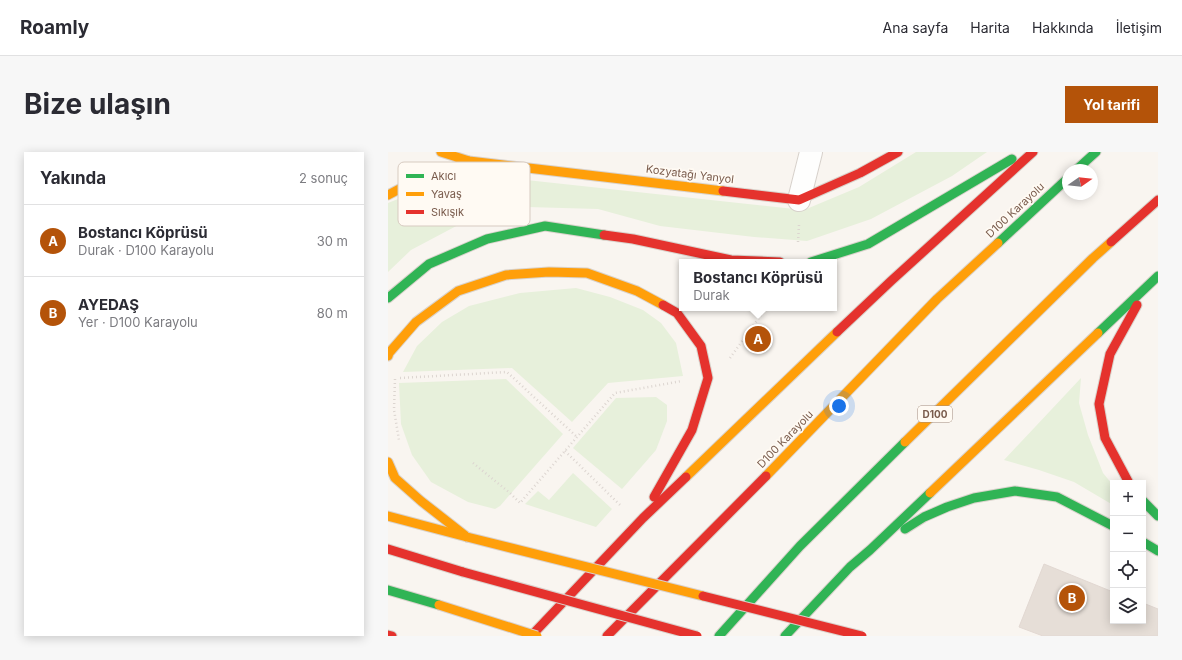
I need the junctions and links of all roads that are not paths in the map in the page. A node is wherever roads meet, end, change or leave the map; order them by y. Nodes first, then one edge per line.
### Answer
1 (441, 152) edge
2 (811, 152) edge
3 (898, 152) edge
4 (1023, 152) edge
5 (1033, 152) edge
6 (1096, 152) edge
7 (469, 161) joint
8 (477, 162) edge
9 (1083, 164) edge
10 (530, 168) edge
11 (1062, 184) edge
12 (398, 190) edge
13 (388, 195) edge
14 (799, 200) junction
15 (1158, 200) edge
16 (726, 259) edge
17 (820, 259) edge
18 (1158, 276) edge
19 (1148, 285) junction
20 (388, 298) edge
21 (388, 356) edge
22 (388, 462) edge
23 (1127, 480) edge
24 (1146, 504) edge
25 (388, 516) edge
26 (1158, 516) edge
27 (643, 518) junction
28 (1110, 524) edge
29 (467, 537) junction
30 (1146, 544) edge
31 (388, 549) edge
32 (870, 550) junction
33 (1158, 551) edge
34 (388, 590) edge
35 (388, 635) edge
36 (392, 636) edge
37 (531, 636) edge
38 (537, 636) edge
39 (608, 636) edge
40 (697, 636) edge
41 (719, 636) edge
42 (785, 636) edge
43 (862, 636) edge

1 - 7 main road, Kozyatağı Yanyol
2 - 14 street
3 - 14 main road
4 - 17 main road
5 - 27 main road
6 - 9 main road
7 - 8 main road, Kozyatağı Yanyol
10 - 14 main road, Kozyatağı Yanyol
11 - 39 main road, D100 Karayolu
12 - 13 main road
15 - 41 main road, D100
16 - 20 main road
18 - 19 main road
19 - 23 main road
19 - 32 main road
21 - 27 main road
22 - 29 main road
24 - 26 main road
25 - 29 main road
27 - 37 main road
28 - 32 main road
29 - 43 main road, bridge
30 - 33 main road
31 - 40 main road, bridge
32 - 42 main road
34 - 38 main road, bridge
35 - 36 main road

